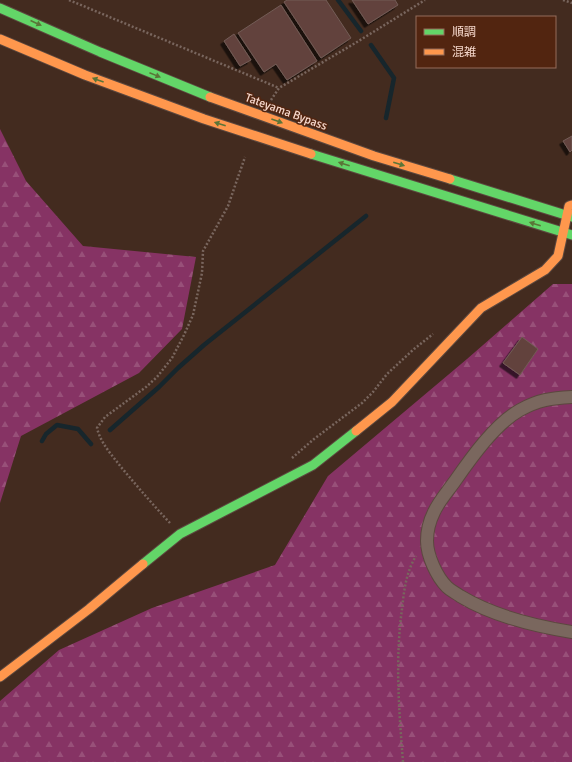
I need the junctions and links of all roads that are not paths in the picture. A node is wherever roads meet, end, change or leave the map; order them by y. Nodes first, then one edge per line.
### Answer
1 (0, 8) edge
2 (0, 39) edge
3 (572, 205) edge
4 (569, 216) edge
5 (562, 233) junction
6 (572, 235) edge
7 (572, 397) edge
8 (572, 632) edge
9 (0, 677) edge

1 -> 4 main road, Tateyama Bypass
5 -> 2 main road
3 - 4 main road
4 - 5 main road
5 - 6 main road
5 - 9 main road
7 - 8 street

